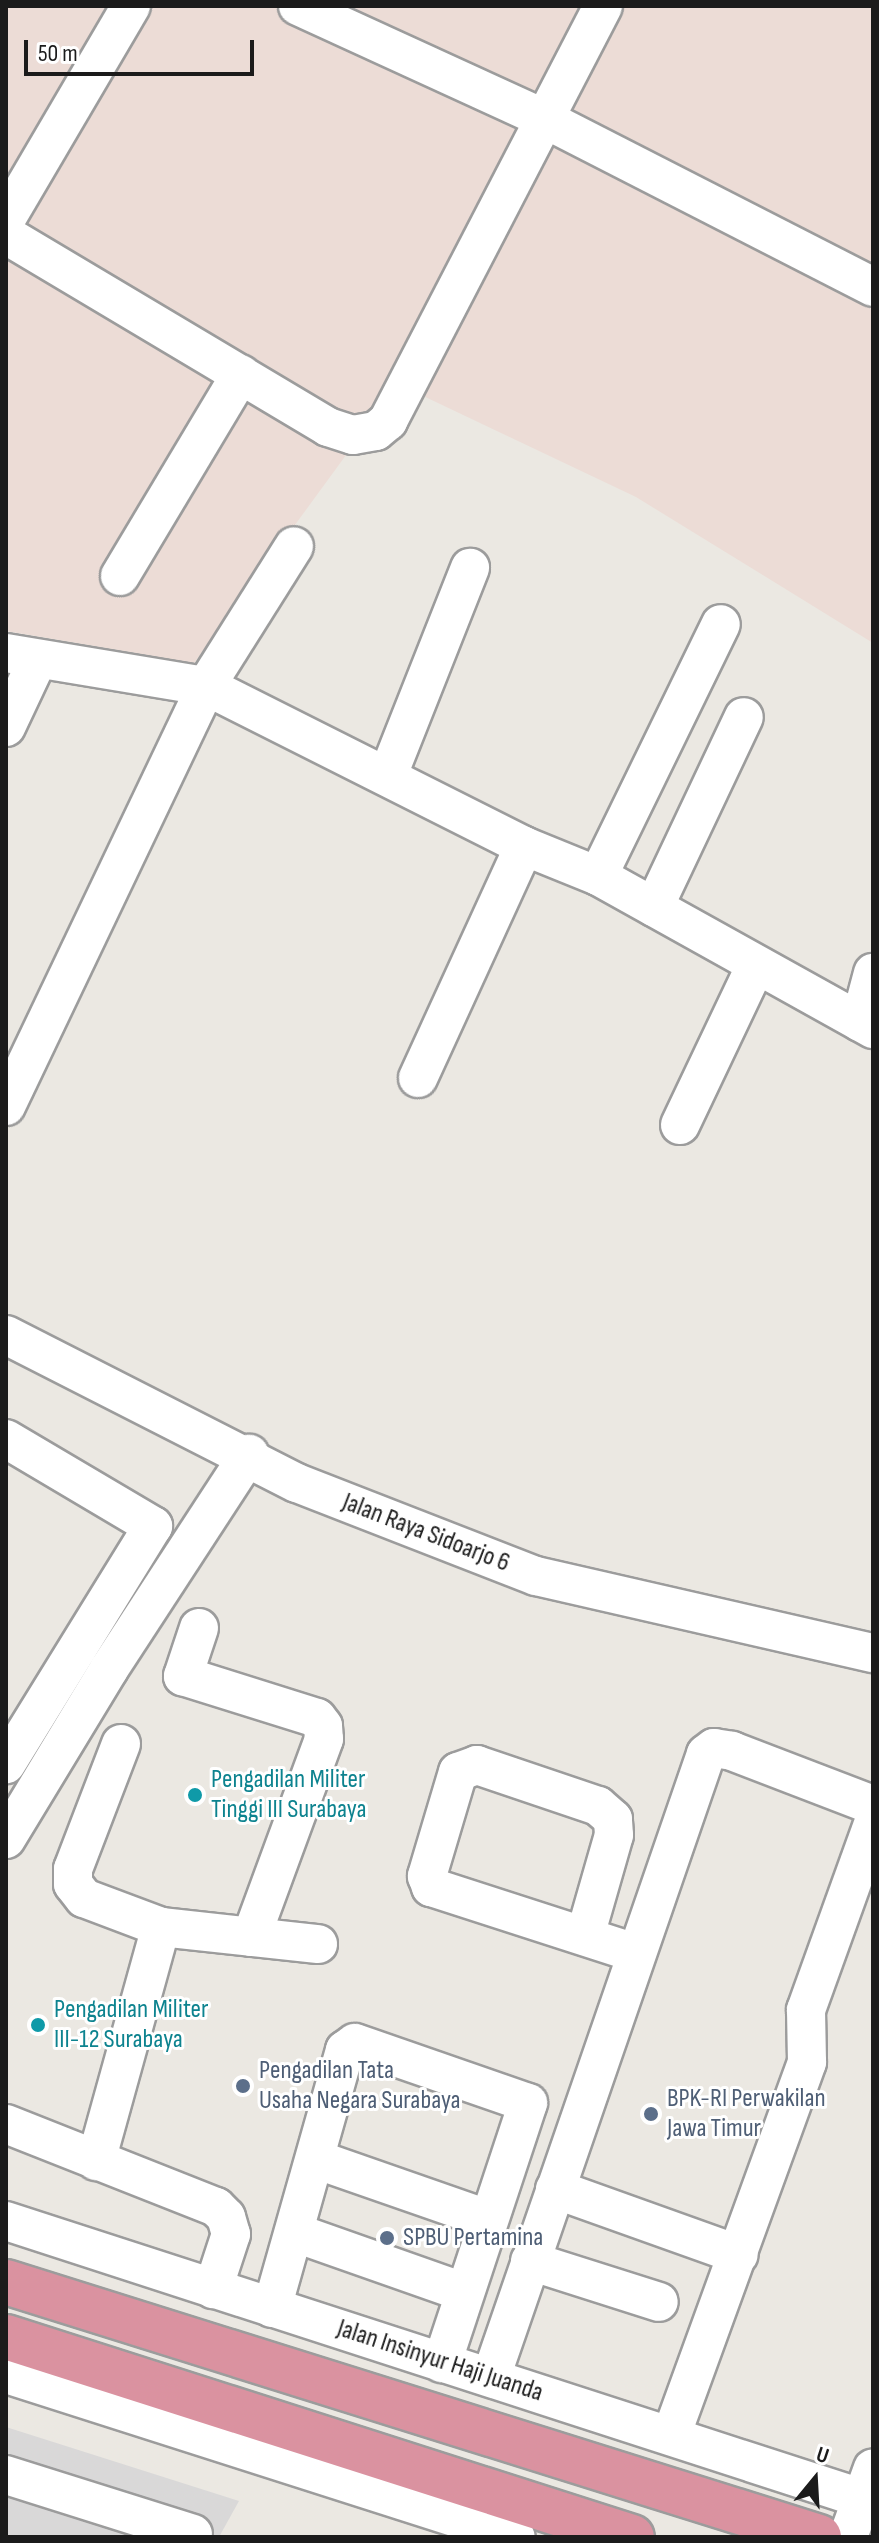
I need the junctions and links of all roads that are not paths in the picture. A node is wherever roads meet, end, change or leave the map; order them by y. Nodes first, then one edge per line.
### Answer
1 (131, 6) edge
2 (298, 6) edge
3 (603, 6) edge
4 (541, 117) junction
5 (6, 219) edge
6 (6, 235) edge
7 (873, 287) edge
8 (241, 374) junction
9 (294, 546) dead end
10 (470, 568) dead end
11 (120, 576) dead end
12 (721, 624) dead end
13 (22, 656) edge
14 (206, 686) junction
15 (744, 717) dead end
16 (6, 727) edge
17 (388, 775) junction
18 (524, 846) junction
19 (598, 876) junction
20 (654, 907) junction
21 (756, 965) junction
22 (873, 973) edge
23 (866, 1025) edge
24 (418, 1078) dead end
25 (6, 1106) edge
26 (680, 1125) dead end
27 (6, 1335) edge
28 (6, 1439) edge
29 (249, 1454) junction
30 (199, 1628) dead end
31 (873, 1653) edge
32 (121, 1744) dead end
33 (6, 1764) edge
34 (873, 1805) edge
35 (873, 1824) edge
36 (6, 1839) edge
37 (161, 1927) junction
38 (585, 1936) junction
39 (251, 1937) junction
40 (318, 1944) dead end
41 (635, 1953) junction
42 (6, 2124) edge
43 (318, 2160) junction
44 (96, 2161) junction
45 (555, 2189) junction
46 (487, 2219) junction
47 (6, 2221) edge
48 (296, 2233) junction
49 (739, 2255) junction
50 (530, 2261) junction
51 (6, 2282) edge
52 (213, 2289) junction
53 (464, 2292) junction
54 (659, 2302) dead end
55 (272, 2308) junction
56 (6, 2337) edge
57 (442, 2363) junction
58 (6, 2374) edge
59 (491, 2377) junction
60 (671, 2436) junction
61 (6, 2475) edge
62 (869, 2489) edge
63 (193, 2534) dead end
64 (516, 2537) edge
65 (632, 2537) edge
66 (819, 2537) edge
67 (848, 2537) edge

1 - 5 street
2 - 4 street
3 - 4 street
4 - 7 street
4 - 8 street
6 - 8 street
8 - 11 street
9 - 14 street
10 - 17 street
12 - 19 street
13 - 14 street
13 - 16 street
14 - 17 street
14 - 25 street
15 - 20 street
17 - 18 street
18 - 19 street
18 - 24 street
19 - 20 street
20 - 21 street
21 - 23 street
21 - 26 street
22 - 23 street
27 - 29 street, Jalan Raya Sidoarjo 6
28 - 33 street
29 - 31 street, Jalan Raya Sidoarjo 6
29 - 36 street
30 - 39 street
32 - 37 street
34 - 41 street
35 - 49 street
37 - 39 street
37 - 44 street
38 - 38 street
38 - 41 street
39 - 40 street
41 - 45 street
42 - 44 street
43 - 46 street
43 - 46 street
43 - 48 street
44 - 52 street
45 - 49 street
45 - 50 street
46 - 53 street
47 - 52 street, Jalan Insinyur Haji Juanda
48 - 53 street
48 - 55 street
49 - 60 street
50 - 54 street
50 - 59 street
51 - 66 highway, Jalan Insinyur Haji Juanda
52 - 55 street, Jalan Insinyur Haji Juanda
53 - 57 street
55 - 57 street, Jalan Insinyur Haji Juanda
56 - 65 highway
57 - 59 street, Jalan Insinyur Haji Juanda
58 - 64 street
59 - 60 street, Jalan Insinyur Haji Juanda
60 - 62 street, Jalan Insinyur Haji Juanda
61 - 63 street
62 - 67 street

